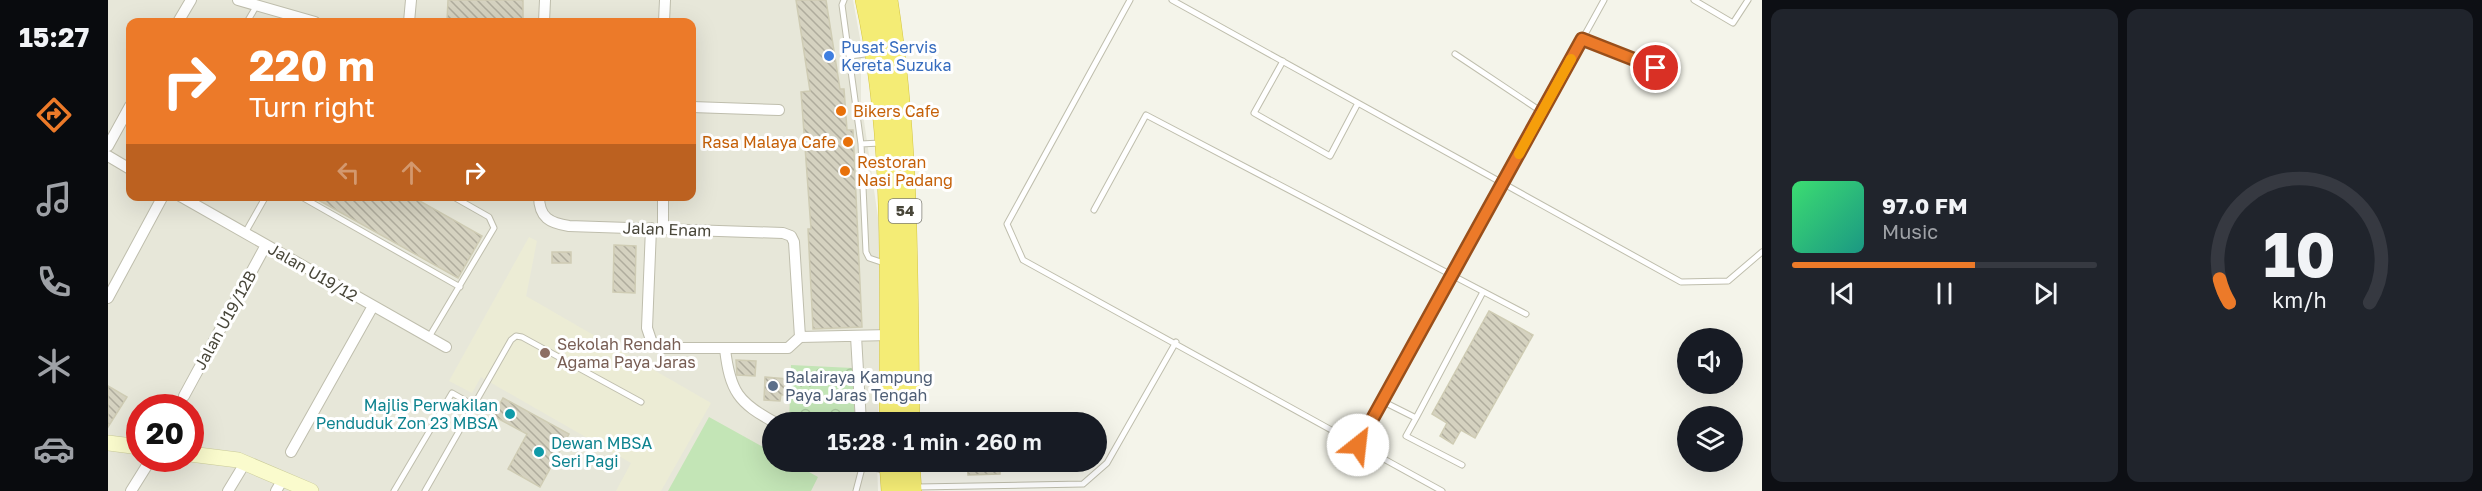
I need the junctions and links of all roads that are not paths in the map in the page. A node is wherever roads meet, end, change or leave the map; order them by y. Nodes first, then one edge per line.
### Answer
1 (191, 0) edge
2 (238, 0) edge
3 (411, 0) edge
4 (545, 0) edge
5 (664, 0) edge
6 (844, 0) edge
7 (866, 0) edge
8 (887, 0) edge
9 (1130, 0) edge
10 (1172, 0) edge
11 (1604, 0) edge
12 (1694, 0) edge
13 (1748, 0) edge
14 (257, 5) junction
15 (180, 18) edge
16 (249, 18) edge
17 (301, 18) edge
18 (409, 18) edge
19 (544, 18) edge
20 (664, 18) edge
21 (1582, 39) junction
22 (875, 52) junction
23 (1455, 54) dead end
24 (850, 56) junction
25 (1283, 61) junction
26 (1674, 76) dead end
27 (1358, 103) junction
28 (696, 107) edge
29 (779, 110) dead end
30 (1542, 112) junction
31 (126, 113) edge
32 (885, 142) junction
33 (861, 144) junction
34 (108, 146) edge
35 (108, 156) edge
36 (126, 167) edge
37 (1503, 183) junction
38 (160, 201) edge
39 (189, 201) edge
40 (263, 201) edge
41 (309, 201) edge
42 (461, 201) edge
43 (539, 201) edge
44 (663, 201) edge
45 (1094, 210) dead end
46 (651, 228) junction
47 (663, 229) junction
48 (245, 233) junction
49 (266, 245) junction
50 (1762, 252) edge
51 (891, 265) junction
52 (1452, 275) junction
53 (460, 286) junction
54 (1483, 292) junction
55 (109, 293) edge
56 (373, 306) junction
57 (1526, 314) dead end
58 (890, 335) junction
59 (856, 336) junction
60 (800, 337) junction
61 (429, 338) junction
62 (1176, 342) junction
63 (446, 347) dead end
64 (725, 349) junction
65 (185, 394) edge
66 (1382, 401) junction
67 (641, 402) dead end
68 (475, 406) junction
69 (860, 412) edge
70 (890, 412) edge
71 (909, 412) edge
72 (762, 416) edge
73 (1416, 418) junction
74 (108, 443) edge
75 (126, 445) edge
76 (1358, 445) junction
77 (291, 452) dead end
78 (204, 456) edge
79 (245, 463) junction
80 (1462, 465) dead end
81 (143, 472) edge
82 (859, 472) edge
83 (882, 472) edge
84 (899, 479) edge
85 (279, 485) edge
86 (131, 491) edge
87 (228, 491) edge
88 (311, 491) edge
89 (394, 491) edge
90 (425, 491) edge
91 (856, 491) edge
92 (1442, 491) edge

1 - 15 street
2 - 14 street
3 - 18 street
4 - 19 street
5 - 20 street
6 - 24 lane
7 - 22 highway, 54
8 - 71 highway, 54
9 - 62 lane
10 - 25 lane
11 - 21 lane
12 - 13 lane
14 - 16 lane
14 - 17 street
21 - 26 lane
21 - 30 lane
22 - 24 lane
22 - 32 highway, 54
23 - 30 lane
24 - 33 lane
25 - 27 lane
25 - 27 lane
27 - 37 lane
28 - 29 street
30 - 37 lane
31 - 34 street
32 - 33 lane
32 - 51 highway, 54
33 - 51 lane
35 - 36 street
37 - 50 lane
37 - 52 lane
38 - 55 street
39 - 48 street, Jalan U19/12
40 - 48 lane
41 - 53 lane
42 - 53 lane
43 - 46 street, Jalan Enam
44 - 47 street
45 - 52 lane
46 - 47 street, Jalan Enam
46 - 64 street
47 - 60 street, Jalan Enam
48 - 49 street, Jalan U19/12
49 - 56 street, Jalan U19/12
49 - 65 street, Jalan U19/12B
51 - 58 highway, 54
52 - 54 lane
52 - 66 lane
53 - 61 lane
54 - 57 lane
54 - 73 lane
56 - 61 street, Jalan U19/12
56 - 77 street
58 - 59 street
58 - 70 highway, 54
59 - 60 street
59 - 69 street
60 - 64 street
61 - 63 street, Jalan U19/12
62 - 76 lane
62 - 84 lane
64 - 72 street
66 - 73 lane
66 - 76 lane
67 - 68 lane
68 - 89 lane
68 - 90 lane
73 - 80 lane
74 - 75 street
76 - 92 lane
78 - 79 street
79 - 85 street
79 - 87 street
81 - 86 street
82 - 91 lane
83 - 84 street
85 - 88 street

